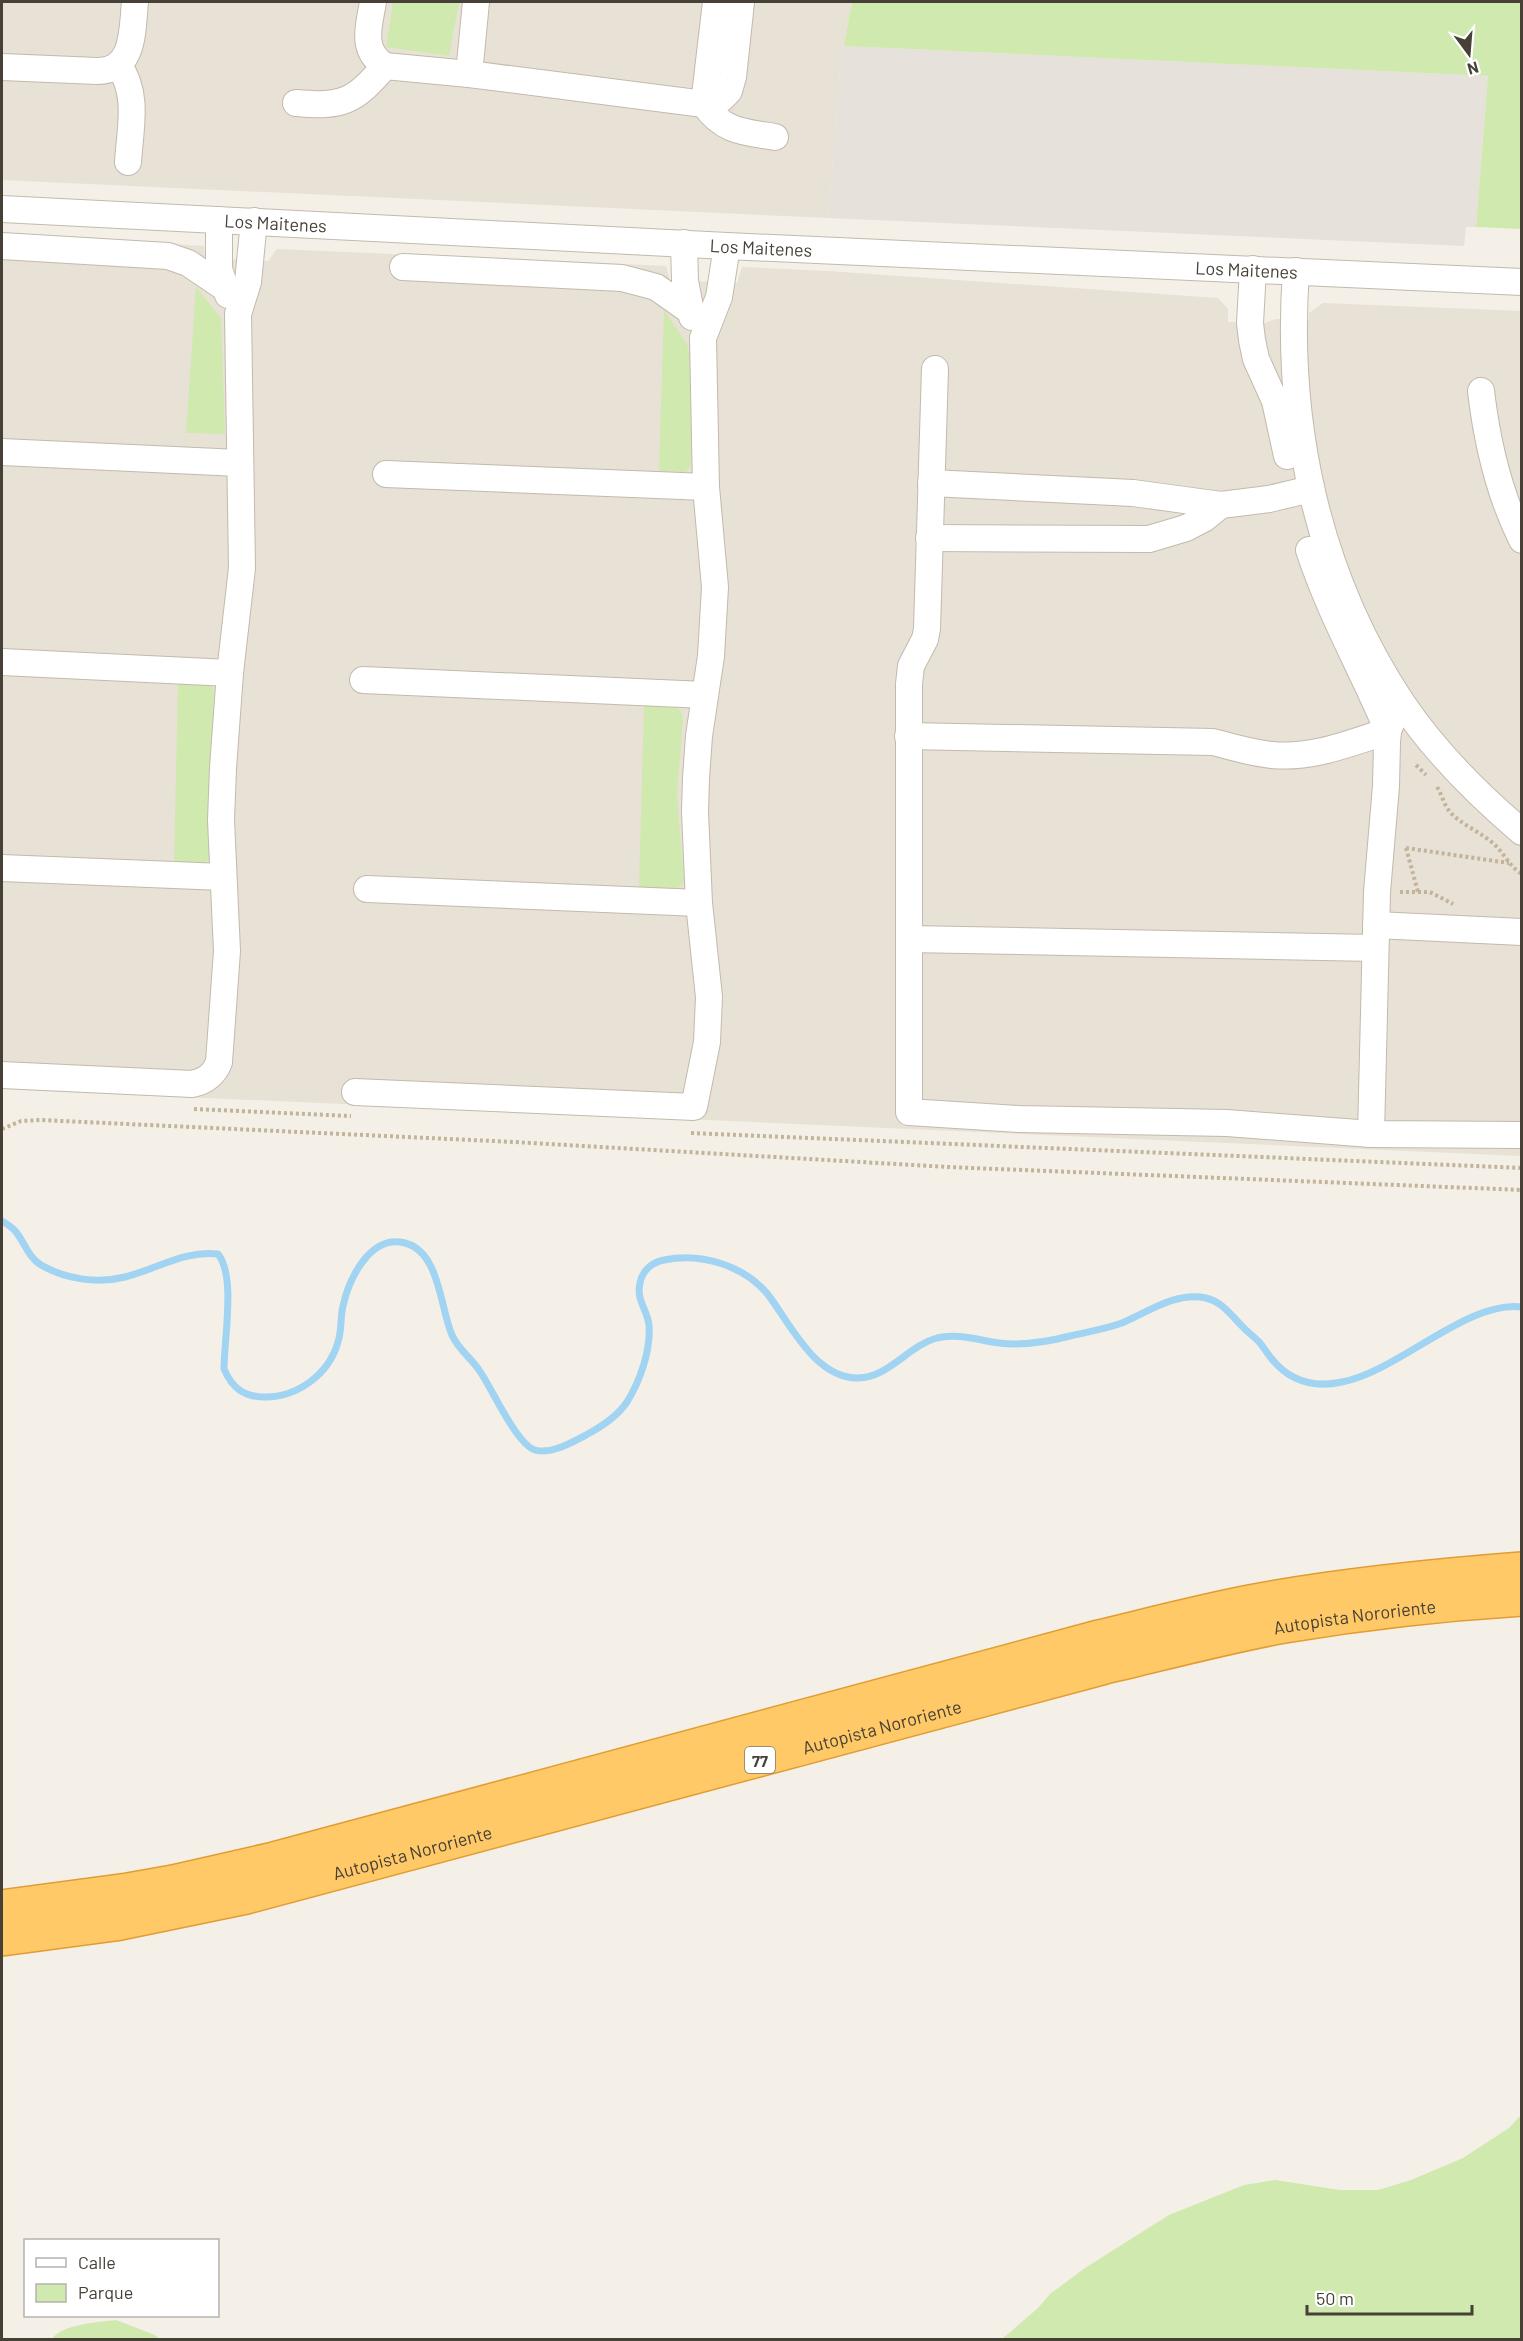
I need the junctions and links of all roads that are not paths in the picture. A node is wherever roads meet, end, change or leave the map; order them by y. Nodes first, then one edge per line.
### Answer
1 (135, 2) edge
2 (373, 2) edge
3 (476, 2) edge
4 (716, 2) edge
5 (741, 2) edge
6 (2, 66) edge
7 (119, 66) junction
8 (385, 66) junction
9 (469, 74) junction
10 (296, 103) dead end
11 (704, 104) junction
12 (775, 137) dead end
13 (128, 162) dead end
14 (2, 209) edge
15 (219, 220) junction
16 (254, 221) junction
17 (684, 243) junction
18 (2, 246) edge
19 (727, 246) junction
20 (403, 267) dead end
21 (1253, 269) junction
22 (1296, 271) junction
23 (1521, 282) edge
24 (225, 288) junction
25 (690, 311) junction
26 (237, 314) junction
27 (703, 338) junction
28 (935, 369) dead end
29 (1481, 391) dead end
30 (2, 452) edge
31 (239, 463) junction
32 (386, 474) dead end
33 (931, 483) junction
34 (706, 487) junction
35 (1302, 491) junction
36 (1221, 505) junction
37 (929, 538) junction
38 (1521, 540) edge
39 (2, 662) edge
40 (230, 673) junction
41 (363, 680) dead end
42 (705, 695) junction
43 (1402, 703) junction
44 (1388, 731) junction
45 (908, 736) junction
46 (1521, 832) edge
47 (2, 868) edge
48 (223, 877) junction
49 (366, 889) dead end
50 (699, 903) junction
51 (1521, 932) edge
52 (1376, 937) junction
53 (909, 939) junction
54 (2, 1076) edge
55 (358, 1104) road end
56 (1371, 1134) junction
57 (1521, 1135) edge
58 (1521, 1569) edge
59 (1521, 1599) edge
60 (2, 1907) edge
61 (2, 1939) edge

1 - 7 street
2 - 8 street
3 - 9 street
4 - 11 street
5 - 11 street
6 - 7 street
7 - 13 street
8 - 9 street
8 - 10 street
9 - 11 street
11 - 12 street
14 - 15 street, Los Maitenes
15 - 16 street, Los Maitenes
15 - 24 street
16 - 17 street, Los Maitenes
16 - 26 street
17 - 19 street, Los Maitenes
17 - 25 street
18 - 24 street
19 - 21 street, Los Maitenes
19 - 27 street
20 - 25 street
21 - 22 street, Los Maitenes
21 - 35 street
22 - 23 street, Los Maitenes
22 - 35 street
24 - 26 street
25 - 27 street
26 - 31 street
27 - 34 street
28 - 33 street
29 - 38 street
30 - 31 street
31 - 40 street
32 - 34 street
33 - 36 street
33 - 37 street
34 - 42 street
35 - 36 street
35 - 43 street
35 - 44 street
36 - 37 street
37 - 45 street
39 - 40 street
40 - 48 street
41 - 42 street
42 - 50 street
43 - 44 street
43 - 46 street
44 - 45 street
44 - 52 street
45 - 53 street
47 - 48 street
48 - 54 street
49 - 50 street
50 - 55 street
51 - 52 street
52 - 53 street
52 - 56 street
53 - 56 street
56 - 57 street
58 - 60 highway, Autopista Nororiente / 77
59 - 61 highway, Autopista Nororiente / 77

